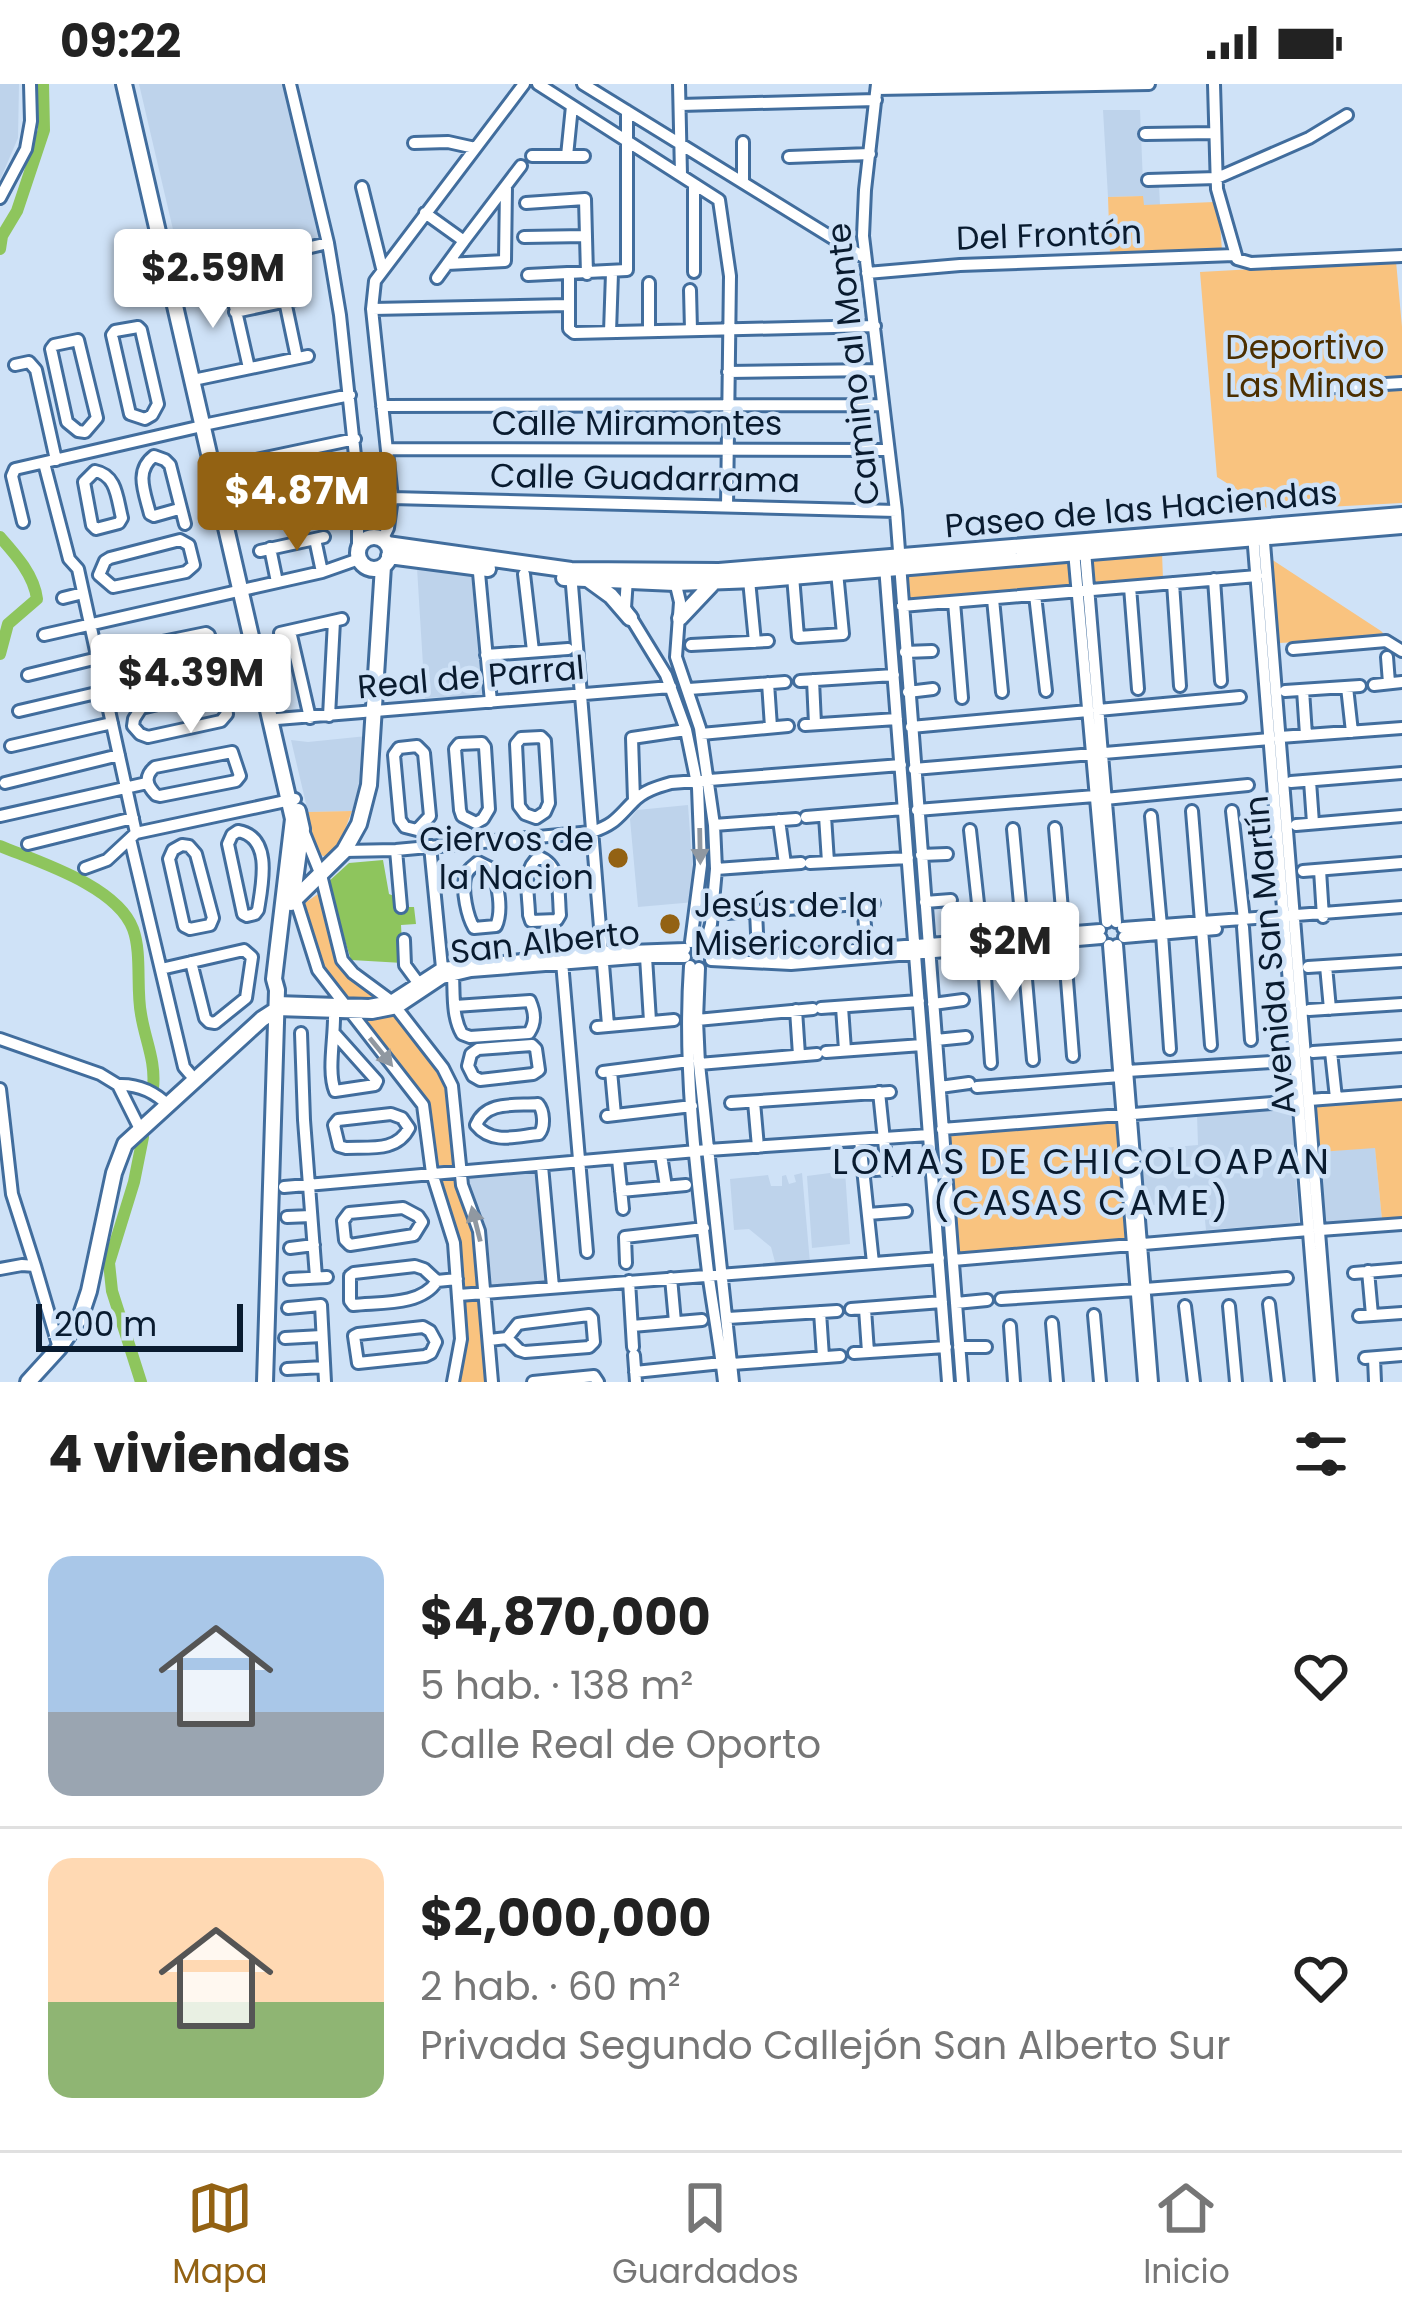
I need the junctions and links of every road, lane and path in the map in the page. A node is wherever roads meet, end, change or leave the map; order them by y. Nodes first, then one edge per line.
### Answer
1 (30, 84) edge
2 (127, 84) edge
3 (290, 84) edge
4 (524, 84) edge
5 (538, 84) edge
6 (583, 84) edge
7 (679, 84) edge
8 (1149, 84) edge
9 (1214, 84) edge
10 (1045, 85) edge
11 (877, 91) edge
12 (680, 105) junction
13 (572, 106) junction
14 (627, 111) junction
15 (1347, 115) dead end
16 (1215, 133) junction
17 (1145, 134) dead end
18 (743, 142) dead end
19 (414, 143) dead end
20 (680, 143) junction
21 (629, 144) junction
22 (475, 148) junction
23 (870, 154) junction
24 (532, 156) dead end
25 (567, 156) junction
26 (584, 156) dead end
27 (789, 157) dead end
28 (521, 166) dead end
29 (681, 174) junction
30 (1217, 178) junction
31 (1148, 180) dead end
32 (742, 182) junction
33 (506, 185) junction
34 (694, 186) junction
35 (362, 187) dead end
36 (0, 198) edge
37 (526, 203) dead end
38 (425, 212) junction
39 (586, 236) junction
40 (524, 237) dead end
41 (464, 241) junction
42 (328, 243) junction
43 (1402, 256) edge
44 (1235, 257) junction
45 (865, 258) junction
46 (447, 264) junction
47 (226, 267) junction
48 (382, 268) junction
49 (694, 272) dead end
50 (618, 273) junction
51 (867, 273) junction
52 (569, 274) junction
53 (587, 274) junction
54 (528, 275) dead end
55 (437, 278) dead end
56 (172, 279) junction
57 (649, 283) dead end
58 (690, 290) dead end
59 (301, 298) dead end
60 (285, 301) junction
61 (568, 305) junction
62 (372, 308) junction
63 (236, 312) junction
64 (874, 326) junction
65 (728, 329) junction
66 (691, 330) junction
67 (650, 331) junction
68 (610, 332) junction
69 (16, 364) dead end
70 (249, 368) junction
71 (878, 370) junction
72 (728, 372) junction
73 (198, 379) junction
74 (1402, 383) edge
75 (1320, 388) dead end
76 (350, 395) junction
77 (729, 405) junction
78 (882, 405) junction
79 (382, 406) junction
80 (145, 418) junction
81 (205, 425) junction
82 (86, 432) junction
83 (149, 438) junction
84 (355, 439) junction
85 (387, 449) junction
86 (727, 450) junction
87 (888, 450) junction
88 (90, 451) junction
89 (154, 456) junction
90 (50, 461) junction
91 (95, 471) junction
92 (358, 484) junction
93 (392, 498) junction
94 (727, 507) junction
95 (179, 509) junction
96 (896, 511) junction
97 (1402, 514) edge
98 (23, 522) dead end
99 (185, 524) dead end
100 (1402, 526) edge
101 (1258, 530) junction
102 (385, 551) junction
103 (1080, 551) junction
104 (359, 554) junction
105 (892, 562) junction
106 (478, 563) junction
107 (322, 572) junction
108 (837, 572) junction
109 (524, 574) junction
110 (571, 574) junction
111 (99, 575) junction
112 (628, 576) junction
113 (794, 576) junction
114 (1257, 576) junction
115 (675, 577) junction
116 (80, 579) junction
117 (1214, 579) junction
118 (589, 580) junction
119 (748, 580) junction
120 (278, 582) junction
121 (714, 582) junction
122 (1173, 583) junction
123 (1130, 586) junction
124 (243, 590) junction
125 (1084, 591) junction
126 (83, 593) junction
127 (1036, 595) junction
128 (63, 598) dead end
129 (993, 599) junction
130 (954, 602) junction
131 (902, 606) junction
132 (630, 618) junction
133 (680, 618) junction
134 (90, 624) junction
135 (44, 634) dead end
136 (692, 645) dead end
137 (568, 649) dead end
138 (1293, 649) dead end
139 (533, 651) junction
140 (932, 651) dead end
141 (1402, 651) edge
142 (905, 652) junction
143 (487, 655) junction
144 (1387, 658) dead end
145 (99, 665) junction
146 (120, 667) junction
147 (28, 675) dead end
148 (894, 676) junction
149 (1221, 681) dead end
150 (784, 682) dead end
151 (768, 683) junction
152 (1395, 683) edge
153 (1180, 686) dead end
154 (1360, 686) junction
155 (671, 687) junction
156 (689, 689) junction
157 (933, 689) dead end
158 (1138, 689) dead end
159 (1303, 689) junction
160 (1046, 691) dead end
161 (1285, 691) dead end
162 (105, 692) junction
163 (908, 692) junction
164 (1002, 692) dead end
165 (580, 695) junction
166 (1240, 697) dead end
167 (962, 698) dead end
168 (491, 702) junction
169 (1093, 710) junction
170 (19, 711) dead end
171 (374, 712) junction
172 (329, 716) junction
173 (310, 718) junction
174 (277, 719) junction
175 (897, 719) junction
176 (788, 725) dead end
177 (133, 726) junction
178 (113, 727) junction
179 (772, 727) junction
180 (911, 727) junction
181 (1402, 728) edge
182 (686, 730) junction
183 (1352, 732) junction
184 (701, 734) junction
185 (1306, 735) junction
186 (1275, 738) junction
187 (11, 746) dead end
188 (1097, 752) junction
189 (119, 755) junction
190 (901, 765) junction
191 (914, 769) junction
192 (1402, 773) edge
193 (703, 780) junction
194 (1310, 781) junction
195 (1292, 782) dead end
196 (5, 783) dead end
197 (147, 783) junction
198 (1248, 785) dead end
199 (126, 788) junction
200 (1100, 797) junction
201 (292, 799) junction
202 (634, 800) junction
203 (910, 809) junction
204 (1192, 811) dead end
205 (1232, 811) dead end
206 (235, 812) junction
207 (0, 816) edge
208 (825, 816) junction
209 (1150, 816) dead end
210 (1402, 816) edge
211 (133, 818) junction
212 (536, 818) junction
213 (779, 820) junction
214 (476, 823) junction
215 (1313, 823) junction
216 (297, 824) junction
217 (177, 825) junction
218 (714, 825) junction
219 (1297, 825) dead end
220 (1055, 827) dead end
221 (417, 830) junction
222 (970, 830) dead end
223 (1013, 830) dead end
224 (238, 831) junction
225 (592, 832) junction
226 (133, 836) junction
227 (537, 837) junction
228 (477, 842) junction
229 (28, 844) dead end
230 (182, 845) junction
231 (424, 847) junction
232 (396, 850) junction
233 (344, 851) junction
234 (946, 854) dead end
235 (539, 857) junction
236 (914, 857) junction
237 (478, 862) junction
238 (828, 862) junction
239 (1402, 862) edge
240 (785, 864) junction
241 (85, 868) dead end
242 (716, 869) junction
243 (1319, 870) junction
244 (1303, 871) dead end
245 (321, 875) junction
246 (290, 896) junction
247 (951, 899) dead end
248 (925, 902) junction
249 (401, 907) dead end
250 (1402, 910) edge
251 (756, 911) junction
252 (727, 913) dead end
253 (1323, 917) junction
254 (1290, 920) junction
255 (1244, 923) junction
256 (1202, 926) junction
257 (1161, 930) junction
258 (1112, 933) junction
259 (1064, 938) junction
260 (404, 940) dead end
261 (1023, 941) junction
262 (983, 944) junction
263 (867, 948) junction
264 (922, 948) junction
265 (710, 952) junction
266 (758, 955) junction
267 (603, 956) junction
268 (690, 956) junction
269 (646, 957) junction
270 (562, 960) junction
271 (1402, 961) edge
272 (191, 962) junction
273 (1326, 966) junction
274 (1308, 967) dead end
275 (160, 970) junction
276 (447, 971) junction
277 (419, 984) junction
278 (277, 1000) junction
279 (963, 1000) dead end
280 (926, 1002) junction
281 (394, 1004) junction
282 (1402, 1004) edge
283 (455, 1006) junction
284 (842, 1007) junction
285 (342, 1010) junction
286 (796, 1010) junction
287 (1309, 1010) dead end
288 (1330, 1010) junction
289 (674, 1020) dead end
290 (697, 1020) junction
291 (650, 1021) junction
292 (302, 1033) dead end
293 (335, 1034) junction
294 (965, 1037) dead end
295 (0, 1039) edge
296 (936, 1040) junction
297 (1251, 1040) dead end
298 (922, 1045) junction
299 (1210, 1045) dead end
300 (1402, 1046) edge
301 (1170, 1048) dead end
302 (845, 1050) junction
303 (1313, 1052) dead end
304 (1331, 1052) junction
305 (800, 1055) junction
306 (1073, 1056) dead end
307 (1033, 1060) dead end
308 (1273, 1062) dead end
309 (694, 1063) junction
310 (991, 1063) dead end
311 (468, 1066) junction
312 (443, 1068) junction
313 (1123, 1073) junction
314 (190, 1074) dead end
315 (118, 1084) junction
316 (940, 1087) junction
317 (0, 1089) edge
318 (1402, 1093) edge
319 (1336, 1098) junction
320 (1304, 1100) junction
321 (754, 1102) junction
322 (731, 1103) dead end
323 (169, 1106) junction
324 (692, 1106) junction
325 (1127, 1115) junction
326 (304, 1120) junction
327 (289, 1123) dead end
328 (476, 1125) junction
329 (457, 1126) junction
330 (428, 1127) junction
331 (409, 1128) junction
332 (140, 1129) junction
333 (942, 1129) junction
334 (929, 1135) junction
335 (884, 1138) junction
336 (860, 1140) junction
337 (758, 1147) junction
338 (703, 1151) junction
339 (307, 1153) junction
340 (290, 1154) dead end
341 (661, 1155) junction
342 (618, 1160) junction
343 (580, 1163) junction
344 (542, 1166) junction
345 (902, 1168) dead end
346 (432, 1173) junction
347 (461, 1173) junction
348 (308, 1184) junction
349 (686, 1185) dead end
350 (666, 1186) junction
351 (284, 1187) dead end
352 (621, 1191) junction
353 (622, 1209) dead end
354 (906, 1211) dead end
355 (868, 1214) junction
356 (311, 1216) junction
357 (287, 1217) dead end
358 (447, 1218) junction
359 (422, 1222) junction
360 (1402, 1224) edge
361 (704, 1228) junction
362 (1314, 1230) junction
363 (314, 1245) junction
364 (1137, 1245) junction
365 (290, 1248) dead end
366 (587, 1252) dead end
367 (946, 1259) junction
368 (626, 1263) dead end
369 (873, 1263) junction
370 (35, 1266) junction
371 (0, 1269) edge
372 (1402, 1269) edge
373 (1368, 1271) junction
374 (1354, 1273) dead end
375 (724, 1274) junction
376 (709, 1275) junction
377 (671, 1278) junction
378 (1287, 1278) dead end
379 (290, 1279) dead end
380 (457, 1279) junction
381 (437, 1281) junction
382 (628, 1282) junction
383 (553, 1287) junction
384 (1141, 1290) junction
385 (485, 1292) junction
386 (459, 1295) junction
387 (1001, 1299) dead end
388 (987, 1300) dead end
389 (949, 1302) junction
390 (1269, 1304) dead end
391 (1185, 1306) dead end
392 (1229, 1306) dead end
393 (288, 1308) dead end
394 (837, 1311) dead end
395 (820, 1312) junction
396 (1402, 1313) edge
397 (1094, 1315) dead end
398 (728, 1318) junction
399 (702, 1320) dead end
400 (675, 1322) junction
401 (1052, 1323) dead end
402 (632, 1326) junction
403 (1010, 1326) dead end
404 (322, 1336) junction
405 (285, 1338) dead end
406 (507, 1338) junction
407 (461, 1339) junction
408 (489, 1340) junction
409 (436, 1342) junction
410 (986, 1346) dead end
411 (952, 1347) junction
412 (58, 1348) junction
413 (1402, 1355) edge
414 (840, 1356) dead end
415 (823, 1357) junction
416 (727, 1363) junction
417 (324, 1367) junction
418 (286, 1369) dead end
419 (635, 1377) edge
420 (596, 1379) edge
421 (28, 1382) edge
422 (265, 1382) edge
423 (325, 1382) edge
424 (453, 1382) edge
425 (492, 1382) edge
426 (533, 1382) edge
427 (724, 1382) edge
428 (734, 1382) edge
429 (948, 1382) edge
430 (962, 1382) edge
431 (1014, 1382) edge
432 (1057, 1382) edge
433 (1100, 1382) edge
434 (1148, 1382) edge
435 (1194, 1382) edge
436 (1236, 1382) edge
437 (1278, 1382) edge
438 (1322, 1382) edge
439 (1331, 1382) edge
440 (1375, 1382) edge

1 - 36 street
2 - 56 main road
3 - 42 street
4 - 22 street
5 - 13 street
6 - 14 street
7 - 12 street
8 - 10 street
9 - 16 street
10 - 11 street
11 - 12 street
11 - 23 street, Camino al Monte
12 - 20 street
13 - 21 street
13 - 25 street
14 - 20 street
14 - 21 street
15 - 30 street
16 - 17 street
16 - 30 street
18 - 32 street
19 - 22 street
20 - 29 street
20 - 32 street
21 - 29 street
21 - 50 street
22 - 38 street
23 - 27 street
23 - 45 street, Camino al Monte
24 - 25 street
25 - 26 street
28 - 33 street
29 - 34 street
30 - 31 street
30 - 44 street
32 - 45 street
33 - 41 street
33 - 46 street
34 - 49 street
34 - 65 street
35 - 48 street
37 - 39 street
38 - 41 street
38 - 48 street
39 - 40 street
39 - 53 street
41 - 46 street
42 - 47 street
42 - 76 street
43 - 44 street, Del Frontón
44 - 51 street, Del Frontón
45 - 51 street, Camino al Monte
46 - 55 street
47 - 56 street
47 - 63 street
48 - 62 street
50 - 53 street
50 - 68 street
51 - 64 street, Camino al Monte
52 - 53 street
52 - 54 street
52 - 61 street
56 - 73 main road
56 - 81 main road
57 - 67 street
58 - 66 street
59 - 60 street
60 - 63 street
60 - 70 street
61 - 62 street
61 - 68 street
62 - 79 street
63 - 70 street
64 - 65 street
64 - 71 street, Camino al Monte
65 - 66 street
65 - 72 street
66 - 67 street
67 - 68 street
69 - 90 street
70 - 73 street
71 - 72 street
71 - 78 street, Camino al Monte
72 - 77 street
73 - 81 main road
74 - 75 street
76 - 81 street
76 - 84 street
77 - 78 street
77 - 79 street
77 - 86 street
78 - 87 street, Camino al Monte
79 - 85 street
80 - 80 street
80 - 83 street
81 - 83 street
81 - 124 main road
82 - 82 street
82 - 88 street
83 - 88 street
83 - 89 street
84 - 92 street
84 - 92 street
85 - 86 street, Calle Miramontes
85 - 93 street
86 - 87 street, Calle Miramontes
86 - 94 street
87 - 96 street, Camino al Monte
88 - 90 street
88 - 91 street
89 - 95 street
89 - 95 street
90 - 98 street
90 - 116 street
91 - 91 street
92 - 104 street
93 - 94 street, Calle Guadarrama
93 - 102 street
94 - 96 street, Calle Guadarrama
95 - 99 street
96 - 105 street, Camino al Monte
97 - 101 main road, Paseo de las Haciendas
100 - 101 main road, Paseo de las Haciendas
101 - 103 main road, Paseo de las Haciendas
101 - 105 main road, Paseo de las Haciendas
101 - 114 street, Avenida San Martín
101 - 186 street, Avenida San Martín
102 - 104 main road
102 - 104 main road
102 - 106 main road
102 - 171 main road
103 - 105 main road, Paseo de las Haciendas
103 - 125 street
104 - 107 street
105 - 108 main road
105 - 115 main road
105 - 131 street
105 - 148 street
106 - 109 main road
106 - 110 main road
106 - 143 street
107 - 120 street
107 - 120 street
108 - 113 main road
108 - 113 street
109 - 110 main road
109 - 139 street
110 - 112 main road
110 - 118 main road
110 - 165 street
111 - 111 street
111 - 116 street
112 - 115 main road
112 - 118 main road
112 - 132 street
113 - 119 main road
114 - 117 street
114 - 186 street, Avenida San Martín
115 - 121 main road
115 - 133 street
116 - 126 street
117 - 122 street
117 - 149 street
118 - 132 main road
119 - 121 main road
119 - 136 street
120 - 124 street
121 - 133 main road
122 - 123 street
122 - 153 street
123 - 125 street
123 - 158 street
124 - 134 street
124 - 174 main road
124 - 201 main road
125 - 127 street
125 - 169 street
126 - 128 street
126 - 134 street
127 - 129 street
127 - 160 street
129 - 130 street
129 - 164 street
130 - 131 street
130 - 167 street
131 - 142 street
132 - 155 street
133 - 156 street
134 - 135 street
134 - 145 street
137 - 139 street
138 - 141 street
139 - 143 street
140 - 142 street
142 - 163 street
143 - 168 street
144 - 152 street
145 - 146 street
145 - 147 street
145 - 162 street
146 - 146 street
148 - 175 street
148 - 175 street
150 - 151 street
151 - 156 street
151 - 179 street
152 - 154 street
154 - 159 street
154 - 183 street
155 - 165 street, Real de Parral
155 - 182 street
156 - 184 street
157 - 163 street
159 - 161 street
159 - 185 street
162 - 170 street
162 - 178 street
163 - 180 street
165 - 168 street, Real de Parral
165 - 225 street
166 - 169 street
168 - 171 street, Real de Parral
169 - 180 street
169 - 188 street
171 - 172 street, Real de Parral
171 - 233 main road
172 - 173 street, Real de Parral
172 - 173 street
173 - 174 street, Real de Parral
174 - 201 main road
175 - 190 street
176 - 179 street
177 - 177 street
177 - 178 street
178 - 187 street
178 - 189 street
179 - 184 street
180 - 191 street
181 - 183 street
182 - 193 street
182 - 202 street
183 - 185 street
184 - 193 street
185 - 186 street
186 - 188 street
186 - 254 street, Avenida San Martín
188 - 191 street
188 - 200 street
189 - 196 street
189 - 199 street
190 - 193 street
190 - 203 street
191 - 203 street
192 - 194 street
193 - 202 street
193 - 218 street
193 -> 268 street
194 - 195 street
194 - 215 street
197 - 197 street
197 - 199 street
198 - 200 street
199 - 207 street
199 - 211 street
200 - 203 street
200 - 258 street
201 - 206 street
201 - 216 main road
202 - 225 street
203 - 208 street
203 - 236 street
204 - 256 street
205 - 255 street
206 - 217 street
206 - 224 street
208 - 213 street
208 - 238 street
209 - 257 street
210 - 215 street
211 - 226 street
211 - 229 street
212 - 212 street
212 - 227 street
213 - 218 street
213 - 240 street
214 - 214 street
214 - 228 street
215 - 219 street
216 - 245 street
216 - 246 main road
217 - 226 street
217 - 230 street
218 - 242 street
220 - 259 street
221 - 221 street
221 - 231 street
222 - 262 street
223 - 261 street
224 - 224 street
225 - 227 street
225 - 267 street
226 - 241 street
226 - 275 street
227 - 228 street
227 - 235 street
228 - 231 street
228 - 237 street
230 - 230 street
231 - 232 street
231 - 276 street
232 - 233 street
232 - 249 street
233 - 245 main road
234 - 236 street
235 - 235 street
236 - 238 street
236 - 248 street
236 - 264 street
237 - 237 street
238 - 240 street
239 - 243 street
240 - 242 street
242 - 265 street
243 - 244 street
243 - 253 street
245 - 246 main road
245 - 281 street
246 - 278 main road
246 - 285 street
247 - 248 street
248 - 264 street
250 - 253 street
251 - 252 street
251 - 263 street
251 - 266 street
253 - 254 street
254 - 255 street
254 - 320 street, Avenida San Martín
255 - 256 street
255 - 297 street
256 - 257 street
256 - 299 street
257 - 258 street
257 - 301 street
258 - 259 street
258 - 313 street
259 - 261 street
259 - 306 street
260 - 277 street
261 - 262 street
261 - 307 street
262 - 264 street
262 - 310 street
263 - 264 street
263 - 266 street
264 - 265 street
264 - 280 street
265 - 266 street
265 - 268 street
265 - 268 street
267 - 268 street, San Alberto
267 - 269 street, San Alberto
267 - 270 street, San Alberto
267 - 291 street
268 - 269 street, San Alberto
268 - 290 street
268 - 309 street
269 - 291 street
270 - 276 street, San Alberto
270 - 343 street
271 - 273 street
272 - 272 street
272 - 275 street
273 - 274 street
273 - 288 street
275 - 314 street
276 - 277 street, San Alberto
276 - 281 street, San Alberto
276 - 283 street
277 - 281 street, San Alberto
278 - 285 street, San Alberto
278 - 323 main road
278 - 422 main road
279 - 280 street
280 - 284 street
280 - 296 street
280 - 298 street
281 - 285 street, San Alberto
281 - 312 street
282 - 288 street
283 - 283 street
284 - 286 street
284 - 302 street
285 - 293 street
285 -> 330 street
286 - 290 street
286 - 305 street
287 - 288 street
289 - 291 street
290 - 309 street
292 - 326 street
293 - 293 street
294 - 296 street
295 - 315 street
296 - 316 street
298 - 302 street
298 - 334 street
300 - 304 street
302 - 305 street
303 - 304 street
304 - 319 street
305 - 309 street
308 - 313 street
309 - 324 street
309 - 324 street
309 - 338 street
311 - 311 street
311 - 312 street
312 - 329 street
313 - 316 street
313 - 325 street
315 - 323 street
315 - 332 street
316 - 333 street
317 - 370 street
318 - 319 street
319 - 320 street
320 - 325 street
320 - 362 street, Avenida San Martín
321 - 322 street
321 - 335 street
321 - 337 street
323 - 332 main road
324 - 338 street
325 - 333 street
325 - 364 street
326 - 327 street
326 - 339 street
328 - 328 street
328 - 329 street
329 - 347 street
330 - 331 street
330 - 346 street
331 - 331 street
332 - 412 main road
333 - 367 street
334 - 335 street
334 - 367 street
335 - 336 street
335 - 345 street
336 - 337 street
336 - 355 street
337 - 338 street
338 - 341 street
338 - 361 street
338 - 375 street
339 - 340 street
339 - 348 street
341 - 342 street
341 - 350 street
342 - 343 street
342 - 352 street
343 - 344 street
343 - 366 street
344 - 347 street
344 - 383 street
346 - 347 street
346 - 348 street
346 - 358 street
385 -> 347 street
348 - 351 street
348 - 356 street
349 - 350 street
350 - 352 street
352 - 353 street
354 - 355 street
355 - 369 street
356 - 357 street
356 - 363 street
358 - 359 street
358 - 380 street
359 - 359 street
360 - 362 street
361 - 368 street
361 - 376 street
362 - 364 street
362 - 438 street, Avenida San Martín
362 - 439 street, Avenida San Martín
363 - 365 street
363 - 379 street
364 - 367 street
364 - 384 street
367 - 369 street
367 - 389 street
369 - 375 street
370 - 371 street
370 - 412 street
372 - 373 street
373 - 374 street
373 - 396 street
375 - 376 street
375 - 398 street
376 - 377 street
376 - 416 street
377 - 382 street
377 - 400 street
378 - 384 street
380 - 381 street
380 - 386 street
381 - 381 street
382 - 383 street
382 - 402 street
383 - 385 street
384 - 387 street
384 - 434 street
385 - 386 street
385 - 408 street
386 - 407 street
388 - 389 street
389 - 411 street
389 - 411 street
390 - 437 street
391 - 435 street
392 - 436 street
393 - 404 street
394 - 395 street
395 - 398 street
395 - 415 street
397 - 433 street
398 - 416 street
399 - 400 street
400 - 402 street
401 - 432 street
402 - 419 street
403 - 431 street
404 - 405 street
404 - 417 street
406 - 406 street
406 - 408 street
407 - 409 street
407 - 424 street
408 - 425 street
409 - 409 street
410 - 411 street
411 - 429 street
411 - 430 street
412 - 421 main road
413 - 440 street
414 - 415 street
415 - 416 street
416 - 419 street
416 - 427 street
416 - 428 street
417 - 418 street
417 - 423 street
420 - 426 street

